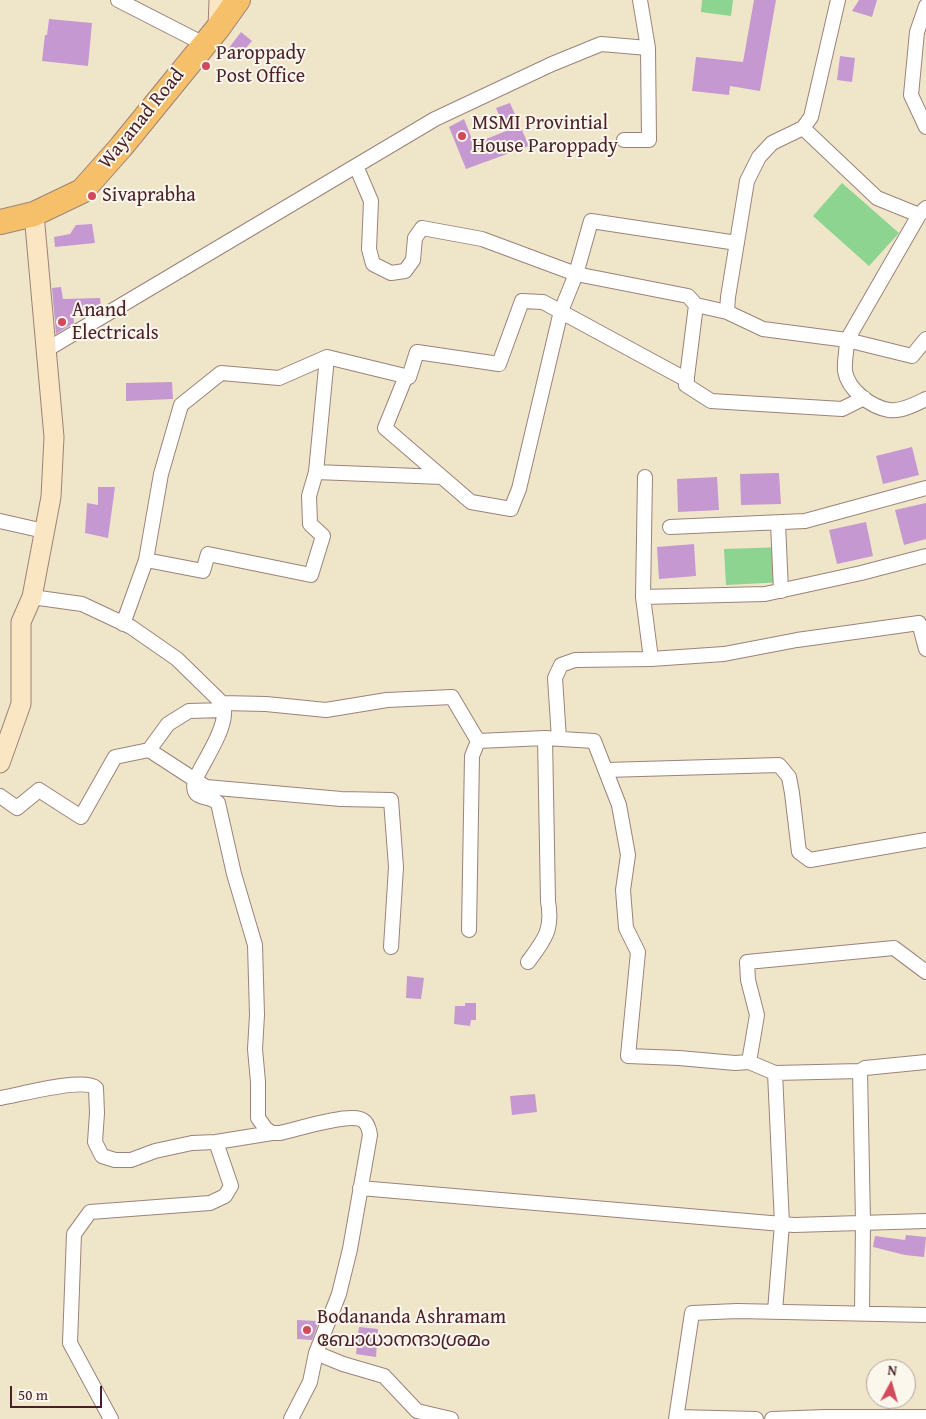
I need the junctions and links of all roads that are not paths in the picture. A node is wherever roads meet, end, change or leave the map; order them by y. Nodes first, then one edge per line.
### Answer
1 (118, 0) edge
2 (219, 0) edge
3 (238, 0) edge
4 (640, 0) edge
5 (838, 0) edge
6 (926, 6) edge
7 (211, 36) junction
8 (648, 48) junction
9 (926, 127) edge
10 (803, 128) junction
11 (624, 140) dead end
12 (356, 166) junction
13 (922, 212) edge
14 (34, 214) junction
15 (0, 222) edge
16 (737, 243) junction
17 (576, 274) junction
18 (696, 305) junction
19 (561, 312) junction
20 (727, 312) junction
21 (926, 339) edge
22 (847, 340) junction
23 (46, 350) junction
24 (328, 357) junction
25 (406, 376) junction
26 (687, 380) junction
27 (864, 398) junction
28 (926, 399) edge
29 (316, 472) junction
30 (645, 476) dead end
31 (442, 477) junction
32 (926, 488) edge
33 (0, 521) edge
34 (778, 523) junction
35 (670, 527) dead end
36 (44, 530) junction
37 (926, 556) edge
38 (146, 560) junction
39 (781, 591) junction
40 (32, 597) junction
41 (643, 597) junction
42 (123, 624) junction
43 (923, 627) edge
44 (926, 649) edge
45 (651, 659) junction
46 (223, 706) junction
47 (552, 738) junction
48 (478, 741) junction
49 (149, 750) junction
50 (0, 763) edge
51 (606, 770) junction
52 (195, 780) junction
53 (0, 796) edge
54 (926, 840) edge
55 (468, 930) dead end
56 (391, 947) dead end
57 (528, 962) dead end
58 (926, 972) edge
59 (749, 1062) junction
60 (926, 1062) edge
61 (860, 1071) junction
62 (775, 1073) junction
63 (0, 1098) edge
64 (272, 1133) junction
65 (216, 1142) junction
66 (360, 1188) junction
67 (926, 1221) edge
68 (863, 1222) junction
69 (782, 1224) junction
70 (775, 1312) junction
71 (862, 1314) junction
72 (926, 1315) edge
73 (316, 1353) junction
74 (926, 1417) edge
75 (676, 1418) edge
76 (110, 1419) edge
77 (291, 1419) edge
78 (451, 1419) edge
79 (756, 1419) edge
80 (772, 1419) edge

1 - 7 street
2 - 7 main road
3 - 7 highway, Wayanad Road
4 - 8 street
5 - 10 street
6 - 9 street
7 - 14 highway, Wayanad Road
8 - 11 street
8 - 12 street
10 - 13 street
10 - 16 street
12 - 17 street
12 - 23 street
13 - 22 street
14 - 15 highway, Wayanad Road
14 - 23 main road
16 - 17 street
16 - 20 street
17 - 18 street
17 - 19 street
18 - 20 street
18 - 26 street
19 - 25 street
19 - 26 street
19 - 31 street
20 - 22 street
21 - 22 street
22 - 27 street
23 - 36 main road
24 - 25 street
24 - 29 street
24 - 38 street
25 - 31 street
26 - 27 street
27 - 28 street
29 - 31 street
29 - 38 street
30 - 41 street
32 - 34 street
33 - 36 street
34 - 35 street
34 - 39 street
36 - 40 main road
37 - 39 street
38 - 42 street
39 - 41 street
40 - 42 street
40 - 50 main road
41 - 45 street
42 - 46 street
43 - 44 street
43 - 45 street
45 - 47 street
46 - 48 street
46 - 49 street
46 - 52 street
47 - 48 street
47 - 51 street
47 - 57 street
48 - 55 street
49 - 52 street
49 - 53 street
51 - 54 street
51 - 59 street
52 - 56 street
52 - 64 street
58 - 59 street
59 - 62 street
60 - 61 street
61 - 62 street
61 - 68 street
62 - 69 street
63 - 65 street
64 - 65 street
64 - 66 street
65 - 76 street
66 - 69 street
66 - 73 street
67 - 68 street
68 - 69 street
68 - 71 street
69 - 70 street
70 - 71 street
70 - 75 street
71 - 72 street
73 - 77 street
73 - 78 street
74 - 80 street
75 - 79 street

